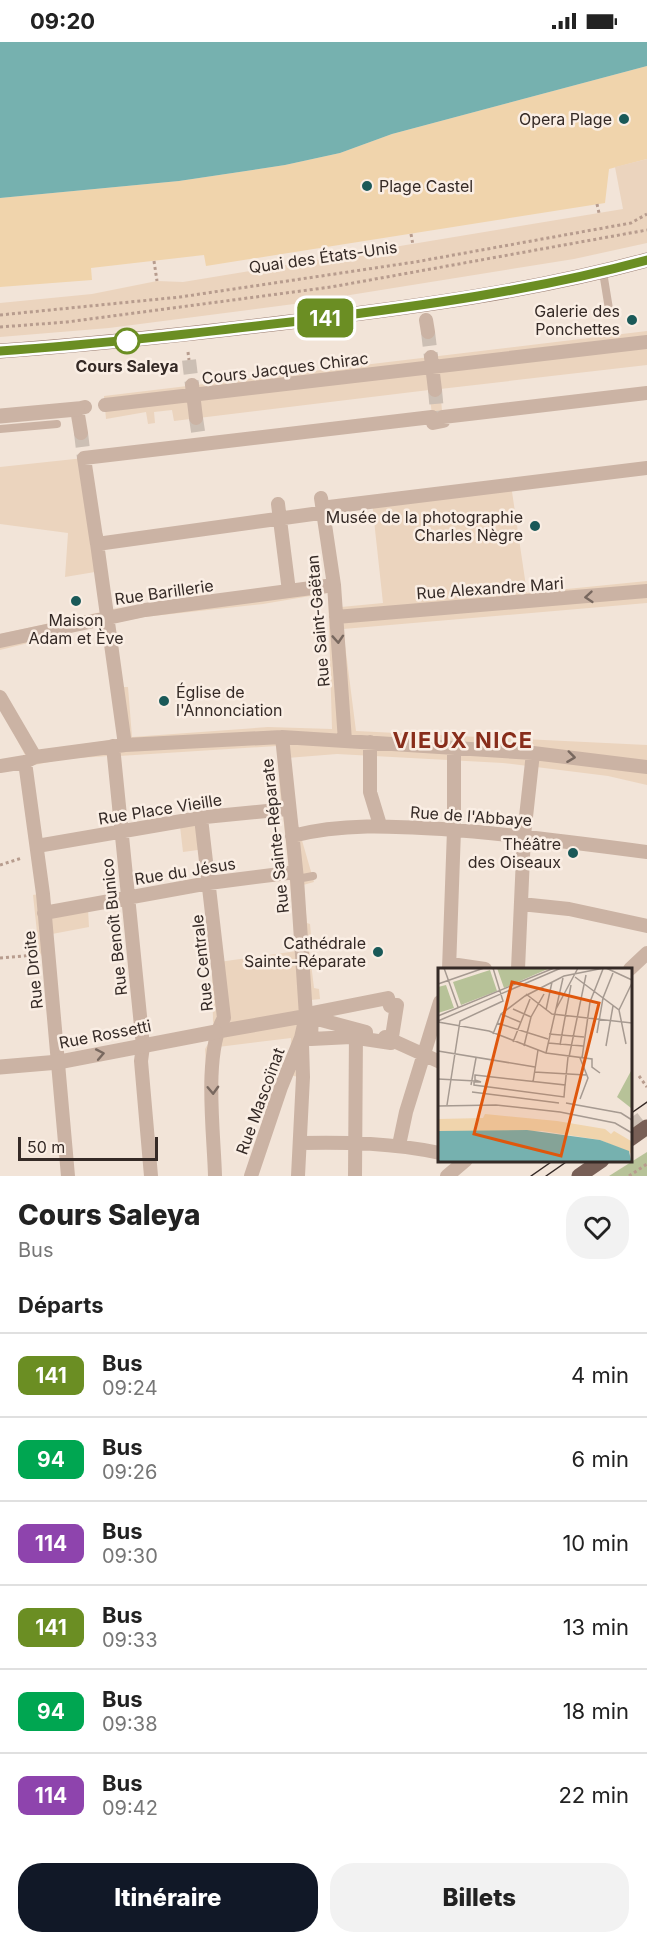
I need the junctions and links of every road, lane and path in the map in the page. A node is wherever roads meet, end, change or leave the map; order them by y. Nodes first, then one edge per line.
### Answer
1 (597, 204) dead end
2 (598, 213) dead end
3 (647, 214) edge
4 (647, 230) edge
5 (411, 234) dead end
6 (413, 245) dead end
7 (647, 260) edge
8 (154, 261) dead end
9 (603, 272) junction
10 (157, 282) dead end
11 (609, 309) dead end
12 (0, 315) edge
13 (0, 327) edge
14 (647, 342) edge
15 (0, 351) edge
16 (188, 352) dead end
17 (189, 360) tunnel mouth
18 (432, 362) junction
19 (193, 390) junction
20 (435, 390) tunnel mouth
21 (647, 393) edge
22 (105, 405) dead end
23 (81, 408) joint
24 (0, 416) edge
25 (196, 418) tunnel mouth
26 (57, 424) dead end
27 (0, 429) edge
28 (81, 433) tunnel mouth
29 (647, 468) edge
30 (278, 504) dead end
31 (322, 504) junction
32 (280, 519) junction
33 (97, 544) junction
34 (334, 585) junction
35 (289, 591) junction
36 (647, 591) edge
37 (108, 616) junction
38 (336, 616) junction
39 (0, 641) edge
40 (0, 697) edge
41 (282, 737) junction
42 (345, 741) junction
43 (370, 742) junction
44 (119, 745) junction
45 (454, 748) junction
46 (533, 753) junction
47 (30, 760) junction
48 (0, 766) edge
49 (647, 766) edge
50 (287, 809) junction
51 (201, 818) junction
52 (380, 825) junction
53 (454, 830) junction
54 (121, 831) junction
55 (524, 835) junction
56 (292, 836) junction
57 (38, 850) junction
58 (647, 852) edge
59 (0, 865) edge
60 (296, 875) junction
61 (313, 876) dead end
62 (209, 883) junction
63 (127, 897) junction
64 (521, 904) junction
65 (44, 913) junction
66 (647, 926) edge
67 (647, 953) edge
68 (48, 954) junction
69 (0, 958) edge
70 (450, 967) edge
71 (468, 968) edge
72 (518, 968) edge
73 (631, 968) edge
74 (438, 1009) edge
75 (309, 1017) junction
76 (215, 1032) junction
77 (356, 1034) junction
78 (301, 1038) junction
79 (391, 1039) junction
80 (143, 1046) junction
81 (425, 1054) junction
82 (438, 1061) edge
83 (58, 1062) junction
84 (0, 1067) edge
85 (639, 1076) dead end
86 (647, 1087) edge
87 (647, 1127) edge
88 (632, 1138) edge
89 (356, 1142) junction
90 (300, 1143) junction
91 (399, 1145) junction
92 (438, 1153) edge
93 (465, 1161) edge
94 (601, 1161) edge
95 (647, 1164) edge
96 (68, 1176) edge
97 (152, 1176) edge
98 (215, 1176) edge
99 (251, 1176) edge
100 (298, 1176) edge
101 (356, 1176) edge
102 (447, 1176) edge
103 (579, 1176) edge
104 (629, 1176) edge

1 - 2 path
3 - 12 path, Quai des États-Unis
4 - 13 path
5 - 6 path
7 - 9 main road
8 - 10 path
9 - 11 lane
9 - 15 main road
14 - 18 street, Cours Jacques Chirac
16 - 17 path
18 - 19 street, Cours Jacques Chirac
18 - 20 street
19 - 22 street, Cours Jacques Chirac
19 - 25 street
21 - 33 street, Rue Benoît Bunico
23 - 24 street
23 - 28 street
26 - 27 lane
29 - 31 street
30 - 32 street
31 - 32 street
31 - 34 street, Rue Saint-Gaëtan
32 - 33 street
32 - 35 street
33 - 37 street, Rue Benoît Bunico
34 - 35 street, Rue Barillerie
34 - 38 street, Rue Saint-Gaëtan
35 - 37 street, Rue Barillerie
36 -> 38 street, Rue Alexandre Mari
37 - 39 street, Rue Barillerie
37 - 44 street, Rue Benoît Bunico
38 -> 42 street, Rue Saint-Gaëtan
40 - 47 street
41 - 42 street
41 - 44 street
41 - 50 street, Rue Sainte-Réparate
42 - 43 street
43 - 45 street
43 - 52 street
44 - 47 street
44 - 54 street, Rue Benoît Bunico
45 - 46 street
45 - 53 street
46 -> 49 street
46 - 55 street
47 - 48 street
47 - 57 street, Rue Droite
50 - 51 street, Rue Place Vieille
50 - 56 street, Rue Sainte-Réparate
51 - 54 street, Rue Place Vieille
51 - 62 street, Rue Centrale
52 - 53 street, Rue de l'Abbaye
52 - 56 street, Rue de l'Abbaye
53 - 55 street, Rue de l'Abbaye
53 - 70 street
54 - 57 street, Rue Place Vieille
54 - 63 street, Rue Benoît Bunico
55 - 58 street, Rue de l'Abbaye
55 - 64 street
56 - 60 street, Rue Sainte-Réparate
57 - 59 path
57 - 65 street, Rue Droite
60 - 61 lane
60 - 62 street, Rue du Jésus
60 - 75 street, Rue Sainte-Réparate
62 - 63 street, Rue du Jésus
62 - 76 street, Rue Centrale
63 - 65 street, Rue du Jésus
63 - 80 street, Rue Benoît Bunico
64 - 66 street
64 - 72 street
65 - 68 street, Rue Droite
67 - 73 street
68 - 69 path
68 - 83 street, Rue Droite
70 - 71 street
74 - 81 street
75 - 76 street
75 - 77 street
75 - 77 street
75 - 78 street, Rue Sainte-Réparate
75 - 79 street
76 - 80 street, Rue Rossetti
76 -> 98 street, Rue Centrale
77 - 79 street
77 - 89 street
78 - 90 street
78 - 99 street, Rue Mascoïnat
79 - 81 street
83 -> 80 street, Rue Rossetti
80 - 97 street, Rue Benoît Bunico
81 - 82 street
81 - 91 street
83 - 84 street, Rue Rossetti
83 - 96 street, Rue Droite
85 - 86 path
87 - 88 main road
89 - 90 street
89 - 91 street
89 - 101 street
90 - 100 street
91 - 92 street
93 - 102 street
94 - 103 main road
95 - 104 path

